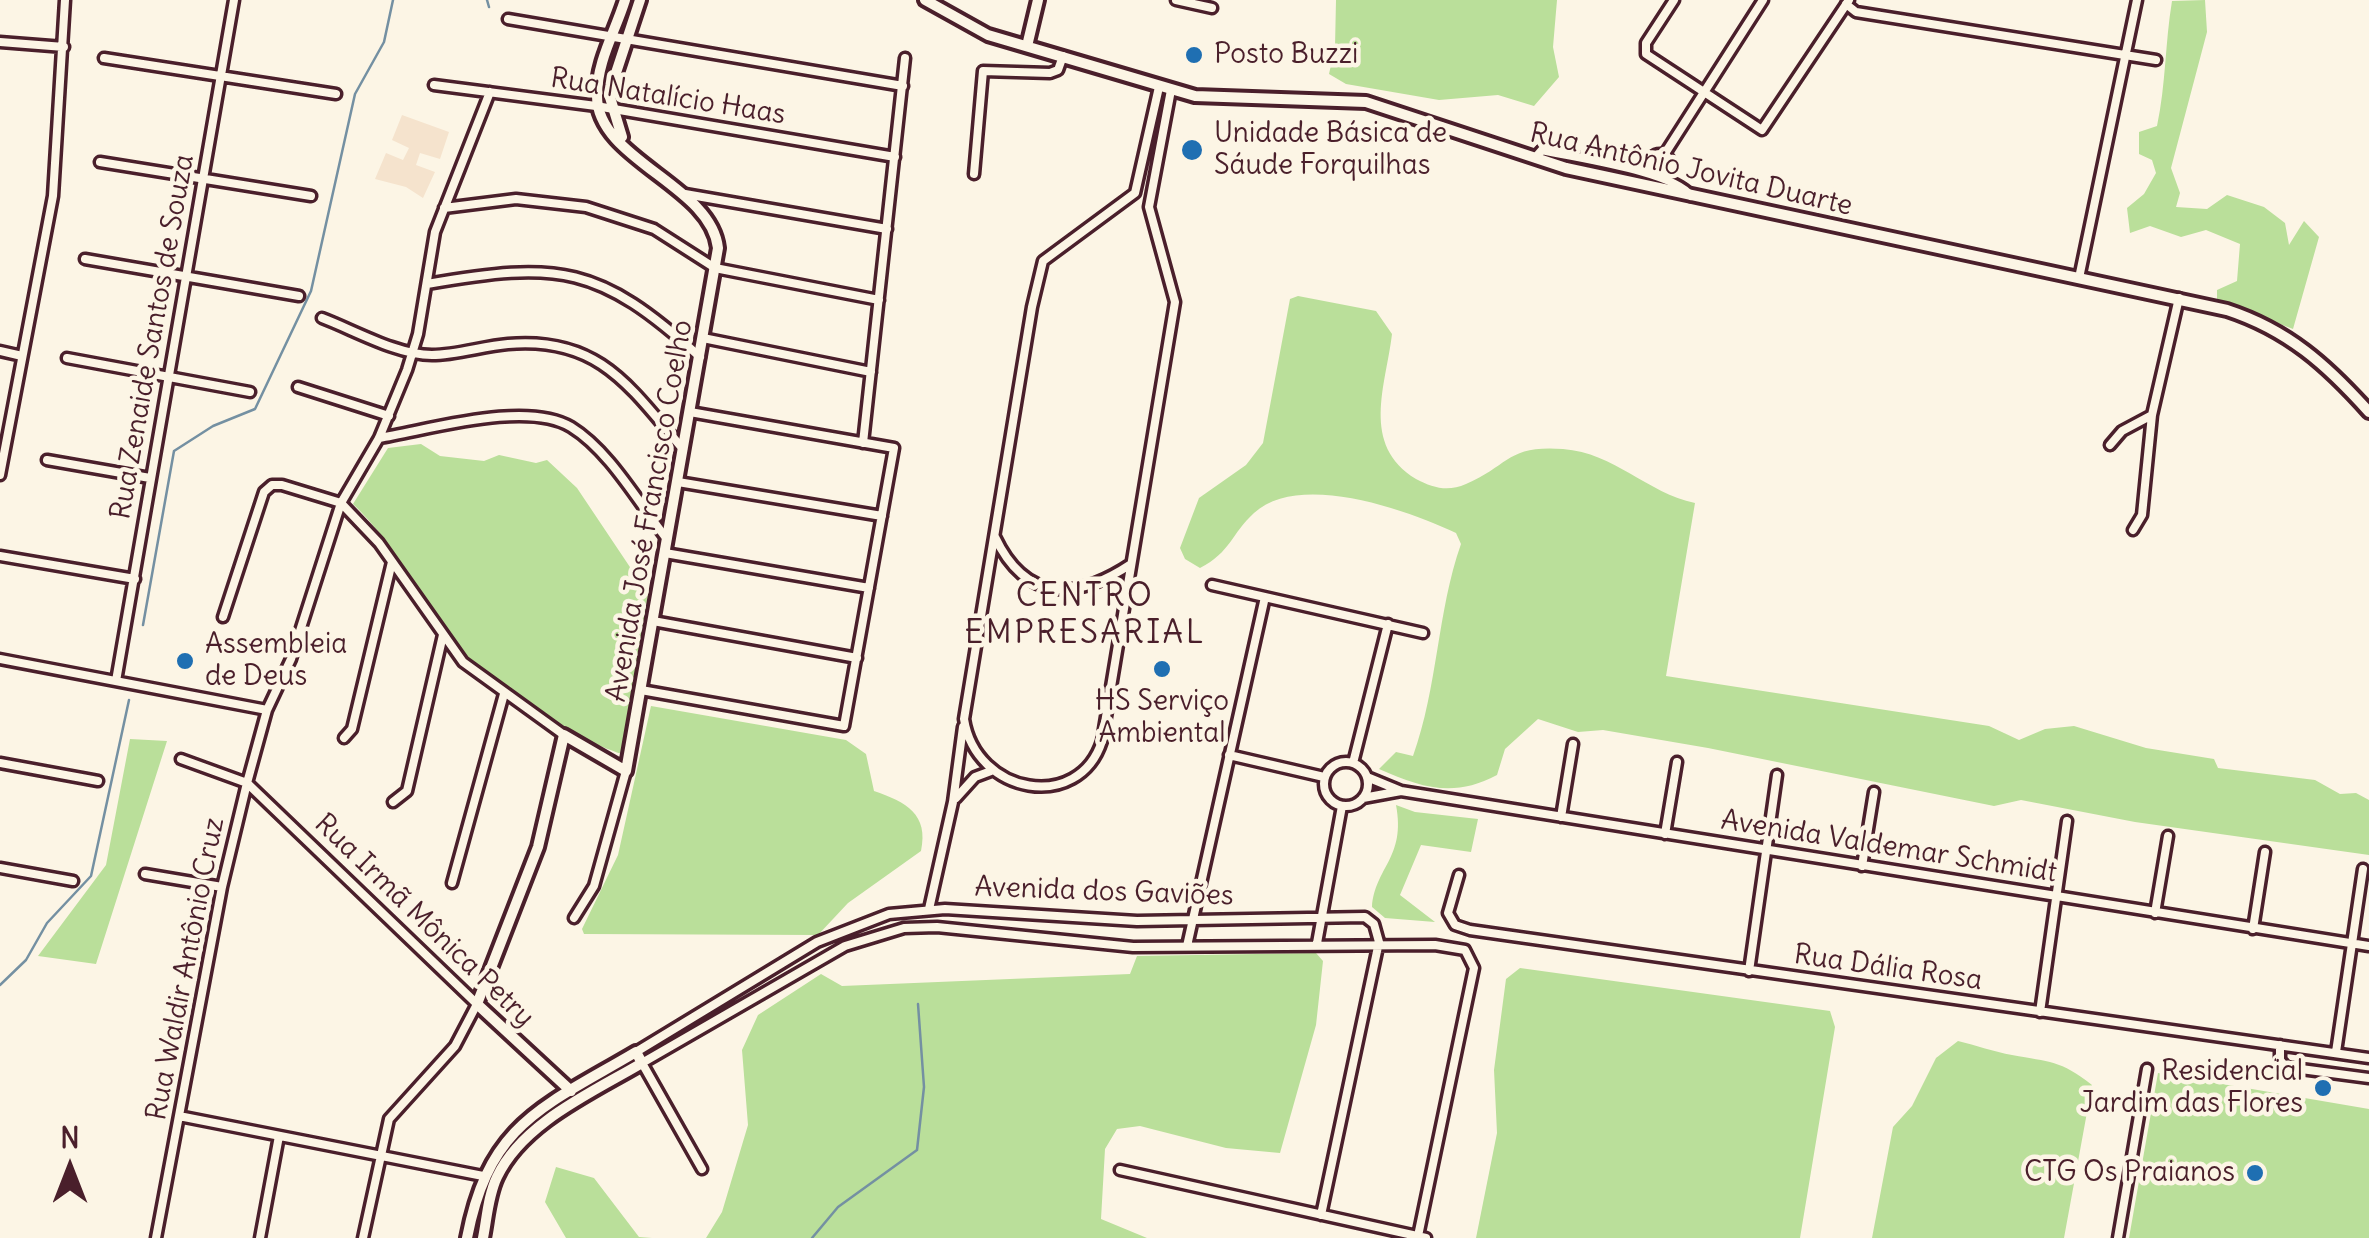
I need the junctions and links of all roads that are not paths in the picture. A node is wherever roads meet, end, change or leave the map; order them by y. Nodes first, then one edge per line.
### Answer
1 (65, 0) edge
2 (234, 0) edge
3 (625, 0) edge
4 (640, 0) edge
5 (925, 0) edge
6 (1038, 0) edge
7 (1176, 0) edge
8 (1674, 0) edge
9 (1763, 0) edge
10 (2137, 0) edge
11 (1847, 2) edge
12 (1212, 8) dead end
13 (508, 19) dead end
14 (611, 36) junction
15 (626, 39) junction
16 (0, 42) edge
17 (1027, 46) junction
18 (64, 47) junction
19 (1064, 56) junction
20 (2125, 56) junction
21 (104, 58) dead end
22 (905, 58) dead end
23 (2156, 60) dead end
24 (220, 76) junction
25 (434, 85) dead end
26 (903, 86) junction
27 (1158, 86) junction
28 (1172, 90) junction
29 (490, 92) junction
30 (1704, 93) junction
31 (336, 94) dead end
32 (598, 107) junction
33 (612, 111) junction
34 (624, 142) junction
35 (1664, 154) junction
36 (895, 157) junction
37 (1534, 159) junction
38 (100, 162) dead end
39 (974, 174) dead end
40 (1655, 177) junction
41 (203, 180) junction
42 (680, 193) junction
43 (311, 196) dead end
44 (1692, 196) junction
45 (1129, 201) junction
46 (1149, 207) junction
47 (444, 208) junction
48 (887, 229) junction
49 (86, 259) dead end
50 (716, 268) junction
51 (2079, 278) junction
52 (186, 279) junction
53 (427, 284) junction
54 (299, 296) dead end
55 (2179, 298) junction
56 (879, 300) junction
57 (322, 318) dead end
58 (703, 338) junction
59 (0, 351) edge
60 (414, 352) junction
61 (22, 356) junction
62 (67, 358) dead end
63 (700, 358) junction
64 (871, 372) junction
65 (166, 377) junction
66 (298, 386) dead end
67 (250, 392) dead end
68 (690, 412) junction
69 (2369, 412) edge
70 (2152, 415) junction
71 (389, 416) junction
72 (4, 425) edge
73 (378, 438) junction
74 (863, 443) junction
75 (2110, 444) dead end
76 (683, 449) junction
77 (47, 460) dead end
78 (0, 475) edge
79 (150, 478) junction
80 (678, 482) junction
81 (341, 503) junction
82 (882, 516) junction
83 (2133, 530) dead end
84 (995, 537) junction
85 (668, 540) junction
86 (665, 553) junction
87 (0, 556) edge
88 (392, 562) junction
89 (1132, 563) junction
90 (135, 579) junction
91 (1212, 585) dead end
92 (870, 588) junction
93 (1265, 597) junction
94 (224, 617) dead end
95 (653, 621) junction
96 (1388, 624) junction
97 (1423, 633) dead end
98 (443, 636) junction
99 (857, 658) junction
100 (0, 659) edge
101 (116, 681) junction
102 (641, 690) junction
103 (504, 694) junction
104 (267, 710) junction
105 (964, 719) junction
106 (564, 735) junction
107 (344, 738) dead end
108 (1572, 744) dead end
109 (1230, 755) junction
110 (181, 759) dead end
111 (1353, 762) junction
112 (1677, 762) dead end
113 (0, 763) edge
114 (991, 771) junction
115 (626, 772) junction
116 (1777, 775) dead end
117 (1324, 777) junction
118 (1368, 778) junction
119 (98, 781) dead end
120 (247, 783) junction
121 (1402, 791) junction
122 (1874, 792) dead end
123 (1363, 798) junction
124 (392, 802) dead end
125 (953, 802) junction
126 (1342, 806) junction
127 (1561, 817) junction
128 (2068, 821) dead end
129 (1666, 834) junction
130 (2168, 836) dead end
131 (1764, 850) junction
132 (2265, 852) dead end
133 (1862, 866) junction
134 (0, 868) edge
135 (2363, 869) dead end
136 (145, 874) dead end
137 (1459, 875) dead end
138 (73, 881) dead end
139 (452, 883) dead end
140 (222, 887) junction
141 (2056, 897) junction
142 (929, 909) junction
143 (2155, 913) junction
144 (1033, 914) junction
145 (574, 918) dead end
146 (1323, 918) junction
147 (866, 920) junction
148 (1192, 920) junction
149 (2253, 929) junction
150 (872, 935) junction
151 (1030, 935) junction
152 (1379, 942) junction
153 (1317, 943) junction
154 (2352, 944) junction
155 (1186, 946) junction
156 (2369, 946) edge
157 (1749, 971) junction
158 (477, 1004) junction
159 (2040, 1012) junction
160 (2280, 1046) junction
161 (2336, 1052) junction
162 (639, 1057) junction
163 (2369, 1058) edge
164 (2146, 1069) dead end
165 (2369, 1078) edge
166 (571, 1091) junction
167 (178, 1116) junction
168 (280, 1136) junction
169 (379, 1155) junction
170 (702, 1169) dead end
171 (1120, 1170) dead end
172 (483, 1176) junction
173 (1322, 1215) junction
174 (1369, 1225) junction
175 (1422, 1237) edge
176 (156, 1238) edge
177 (260, 1238) edge
178 (363, 1238) edge
179 (467, 1238) edge
180 (483, 1238) edge
181 (1366, 1238) edge
182 (2118, 1238) edge

1 - 18 street
2 - 24 street, Rua Zenaide Santos de Souza
3 - 14 street
4 - 15 street, Avenida José Francisco Coelho
5 - 17 street, Rua Antônio Jovita Duarte
6 - 17 street
7 - 12 street
8 - 30 street
9 - 30 street
10 - 20 street
11 - 20 street
11 - 30 street
13 - 14 street
14 - 15 street
14 - 32 street
15 - 26 street
15 - 33 street, Avenida José Francisco Coelho
16 - 18 street
17 - 19 street, Rua Antônio Jovita Duarte
18 - 61 street
19 - 27 street, Rua Antônio Jovita Duarte
19 - 39 street
20 - 23 street
20 - 51 street
21 - 24 street
22 - 26 street
24 - 31 street
24 - 41 street, Rua Zenaide Santos de Souza
25 - 29 street, Rua Natalício Haas
26 - 36 street
27 - 28 street, Rua Antônio Jovita Duarte
27 - 45 street
28 - 37 street, Rua Antônio Jovita Duarte
28 - 46 street
29 - 32 street, Rua Natalício Haas
29 - 47 street, Rua Waldir Antônio Cruz
30 - 35 street
32 - 33 street, Rua Natalício Haas
32 - 34 street, Avenida José Francisco Coelho
33 - 34 street, Avenida José Francisco Coelho
33 - 36 street, Rua Natalício Haas
34 - 42 street, Avenida José Francisco Coelho
35 - 40 street
35 - 40 street
36 - 48 street
37 - 40 street
37 - 44 street, Rua Antônio Jovita Duarte
38 - 41 street
40 - 44 street
41 - 43 street
41 - 52 street, Rua Zenaide Santos de Souza
42 - 48 street
42 - 50 street, Avenida José Francisco Coelho
44 - 51 street, Rua Antônio Jovita Duarte
45 - 46 street
45 - 84 street
46 - 89 street
47 - 50 street
47 - 53 street, Rua Waldir Antônio Cruz
48 - 56 street
49 - 52 street
50 - 56 street
50 - 58 street, Avenida José Francisco Coelho
51 - 55 street, Rua Antônio Jovita Duarte
52 - 54 street
52 - 65 street, Rua Zenaide Santos de Souza
53 - 60 street, Rua Waldir Antônio Cruz
53 - 63 street
55 - 69 street, Rua Antônio Jovita Duarte
55 - 70 street
56 - 64 street
57 - 60 street
58 - 63 street, Avenida José Francisco Coelho
58 - 64 street
59 - 61 street
60 - 71 street, Rua Waldir Antônio Cruz
60 - 76 street
61 - 72 street
62 - 65 street
63 - 68 street, Avenida José Francisco Coelho
64 - 74 street
65 - 67 street
65 - 79 street, Rua Zenaide Santos de Souza
66 - 71 street
68 - 74 street
68 - 76 street, Avenida José Francisco Coelho
70 - 75 street
70 - 83 street
71 - 73 street, Rua Waldir Antônio Cruz
72 - 78 street
73 - 81 street, Rua Waldir Antônio Cruz
73 - 85 street
74 - 82 street
76 - 80 street, Avenida José Francisco Coelho
77 - 79 street
79 - 90 street, Rua Zenaide Santos de Souza
80 - 82 street
80 - 85 street, Avenida José Francisco Coelho
81 - 88 street
81 - 94 street
81 - 104 street, Rua Waldir Antônio Cruz
82 - 92 street
84 - 89 street
84 - 105 street
85 - 86 street, Avenida José Francisco Coelho
86 - 92 street
86 - 95 street, Avenida José Francisco Coelho
87 - 90 street
88 - 98 street
88 - 107 street
89 - 114 street
90 - 101 street, Rua Zenaide Santos de Souza
91 - 93 street
92 - 99 street
93 - 96 street
93 - 109 street
95 - 99 street
95 - 102 street, Avenida José Francisco Coelho
96 - 97 street
96 - 111 street
98 - 103 street
98 - 124 street
99 - 102 street
100 - 101 street
101 - 104 street
102 - 115 street, Avenida José Francisco Coelho
103 - 106 street
103 - 139 street
104 - 120 street, Rua Waldir Antônio Cruz
105 - 114 street
105 - 125 street
106 - 115 street
106 - 158 street
108 - 127 street
109 - 117 street
109 - 148 street
110 - 120 street
111 - 117 street
111 - 118 street
112 - 129 street
113 - 119 street
114 - 125 street
115 - 145 street, Avenida José Francisco Coelho
116 - 131 street
117 - 126 street
118 - 121 street
118 - 123 street
120 - 140 street, Rua Waldir Antônio Cruz
120 - 158 street, Rua Irmã Mônica Petry
121 - 123 street
121 - 127 street, Avenida Valdemar Schmidt
122 - 133 street
123 - 126 street
125 - 142 street
126 - 146 street
127 - 129 street, Avenida Valdemar Schmidt
128 - 141 street
129 - 131 street, Avenida Valdemar Schmidt
130 - 143 street
131 - 133 street, Avenida Valdemar Schmidt
131 - 157 street
132 - 149 street
133 - 141 street, Avenida Valdemar Schmidt
134 - 138 street
135 - 154 street
136 - 140 street
137 - 157 street, Rua Dália Rosa
140 - 167 street, Rua Waldir Antônio Cruz
141 - 143 street, Avenida Valdemar Schmidt
141 - 159 street
142 - 144 street, Avenida dos Gaviões
142 - 147 street, Avenida dos Gaviões
143 - 149 street, Avenida Valdemar Schmidt
144 - 148 street, Avenida dos Gaviões
144 - 151 street
146 - 148 street, Avenida dos Gaviões
146 - 152 street, Avenida dos Gaviões
146 - 153 street
147 - 150 street
147 - 162 street, Avenida dos Gaviões
148 - 155 street
149 - 154 street, Avenida Valdemar Schmidt
150 - 151 street, Avenida dos Gaviões
150 - 162 street, Avenida dos Gaviões
151 - 155 street, Avenida dos Gaviões
152 - 153 street, Avenida dos Gaviões
152 - 173 street
152 - 175 street, Avenida dos Gaviões
153 - 155 street, Avenida dos Gaviões
154 - 156 street, Avenida Valdemar Schmidt
154 - 161 street
157 - 159 street, Rua Dália Rosa
158 - 166 street, Rua Irmã Mônica Petry
158 - 169 street
159 - 160 street, Rua Dália Rosa
160 - 161 street, Rua Dália Rosa
160 - 165 street
161 - 163 street, Rua Dália Rosa
162 - 166 street
162 - 170 street
162 - 180 street
164 - 182 street
166 - 172 street
167 - 168 street
167 - 176 street, Rua Waldir Antônio Cruz
168 - 169 street
168 - 177 street
169 - 172 street
169 - 178 street
171 - 173 street
172 - 179 street
173 - 174 street
174 - 175 street
174 - 181 street

